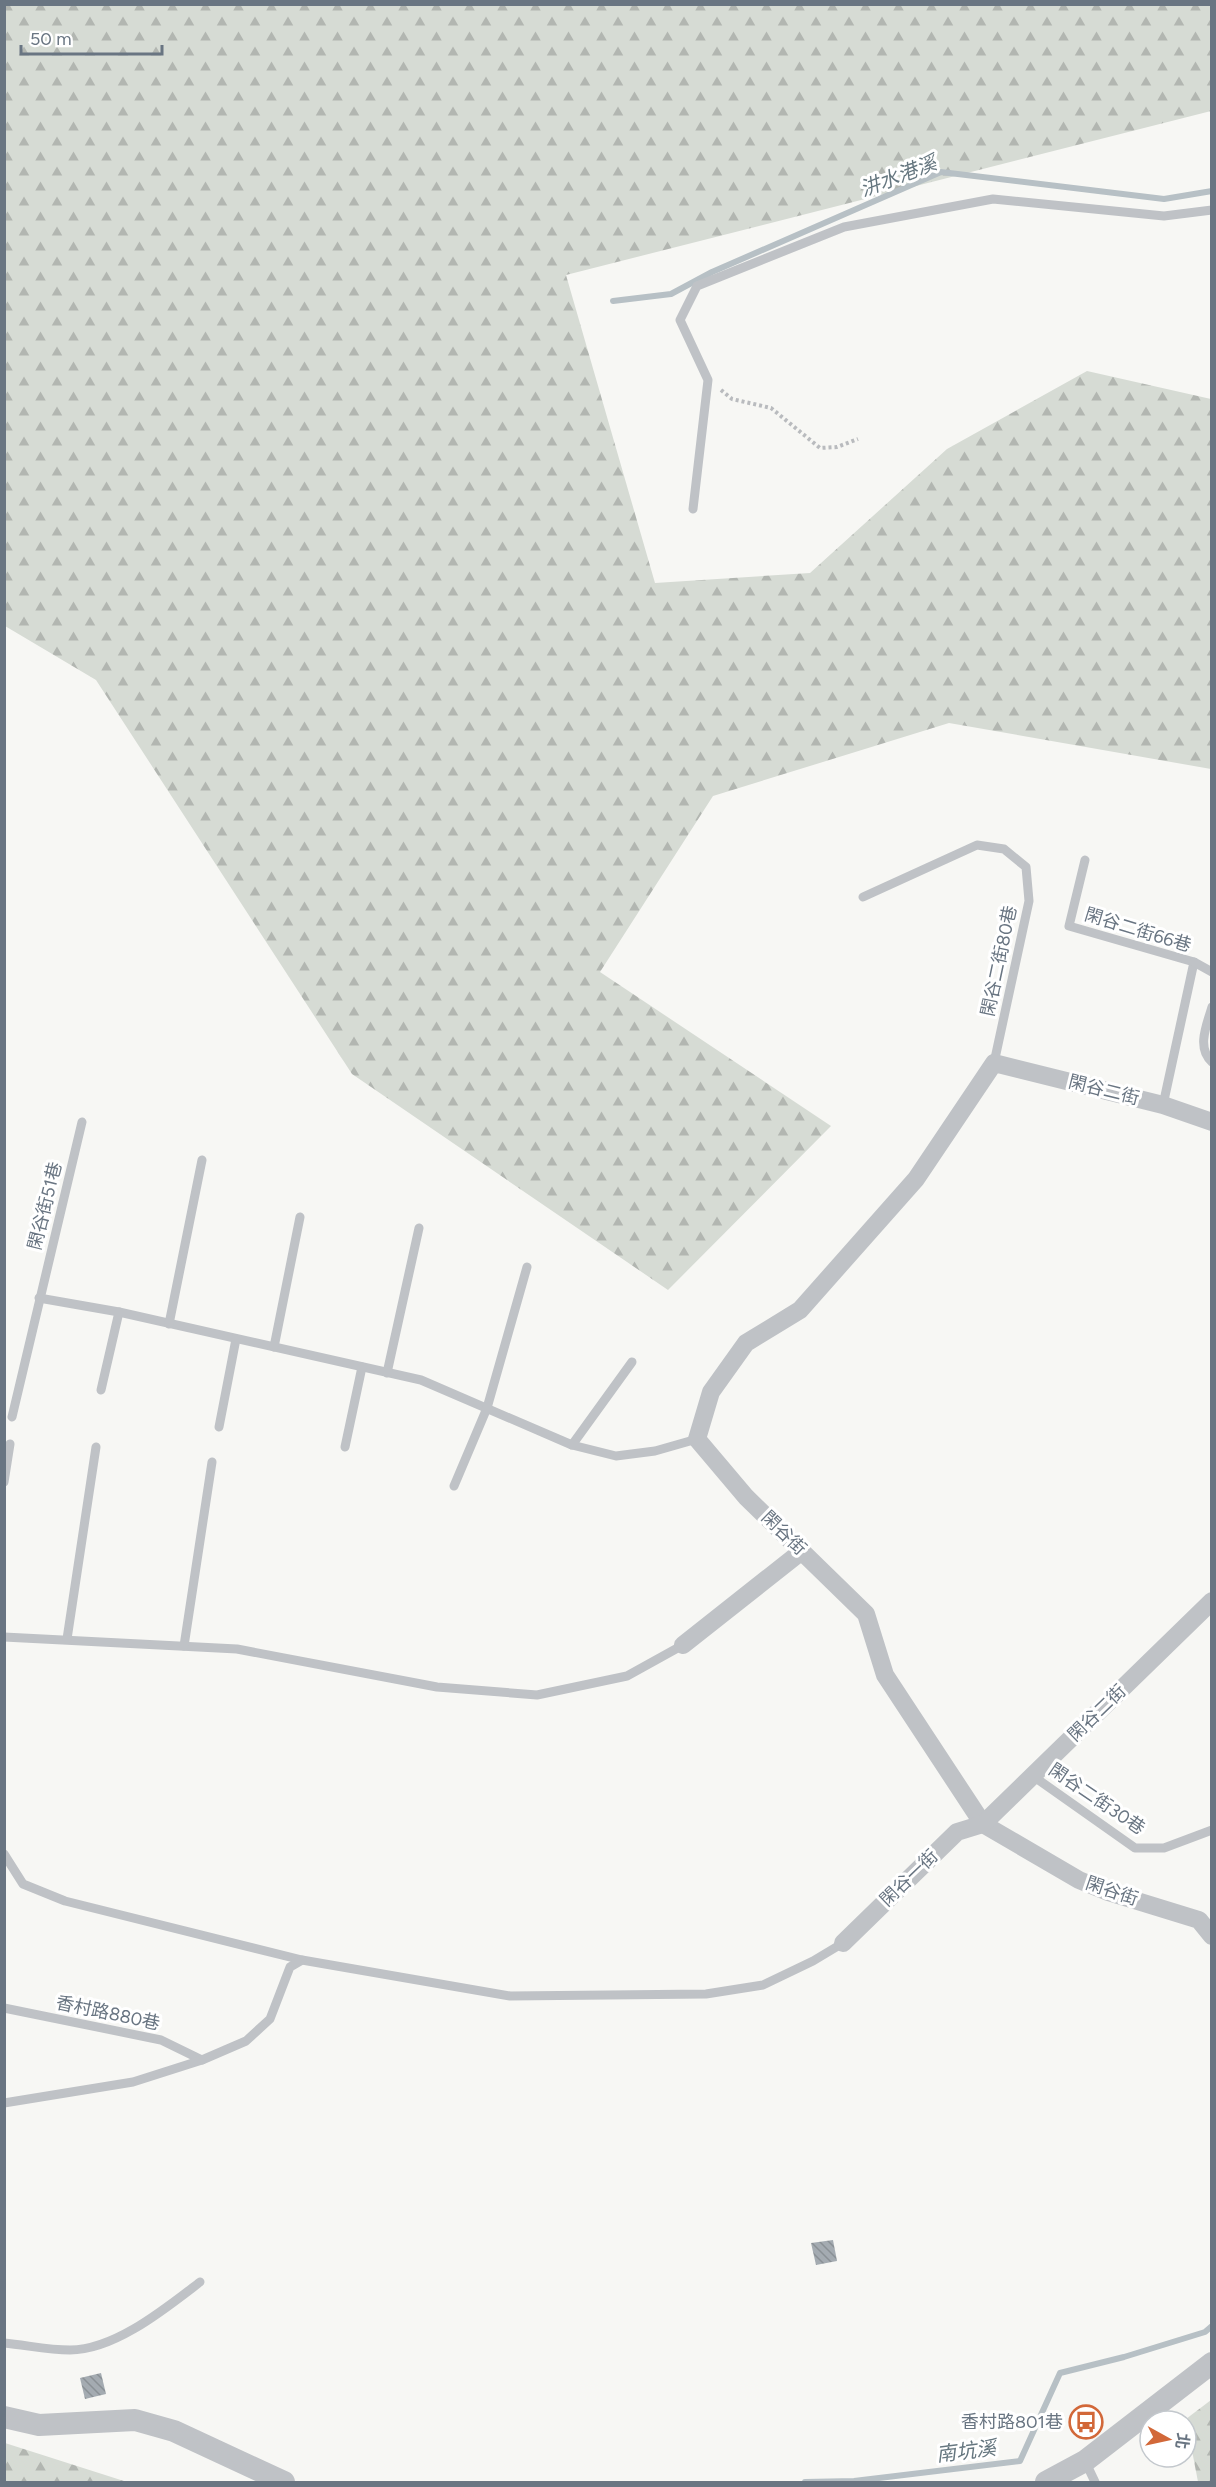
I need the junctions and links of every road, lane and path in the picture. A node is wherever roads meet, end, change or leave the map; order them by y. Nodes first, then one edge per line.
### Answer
1 (1212, 210) edge
2 (708, 380) junction
3 (858, 439) dead end
4 (693, 509) dead end
5 (1086, 860) dead end
6 (862, 897) dead end
7 (1194, 962) junction
8 (1212, 972) edge
9 (1212, 1007) edge
10 (1212, 1062) edge
11 (994, 1063) junction
12 (1163, 1105) junction
13 (82, 1122) dead end
14 (1212, 1122) edge
15 (202, 1160) dead end
16 (300, 1217) dead end
17 (420, 1228) dead end
18 (527, 1267) dead end
19 (39, 1298) junction
20 (118, 1312) junction
21 (169, 1324) junction
22 (236, 1339) junction
23 (274, 1347) junction
24 (632, 1362) dead end
25 (362, 1367) junction
26 (387, 1373) junction
27 (101, 1390) dead end
28 (487, 1408) junction
29 (12, 1417) dead end
30 (219, 1427) dead end
31 (697, 1438) junction
32 (10, 1443) dead end
33 (572, 1445) junction
34 (96, 1447) dead end
35 (345, 1447) dead end
36 (212, 1462) dead end
37 (4, 1482) edge
38 (454, 1486) dead end
39 (802, 1551) junction
40 (1212, 1601) edge
41 (4, 1637) edge
42 (67, 1639) junction
43 (683, 1645) joint
44 (184, 1646) junction
45 (1033, 1776) junction
46 (983, 1824) junction
47 (1212, 1830) edge
48 (4, 1854) edge
49 (1212, 1936) edge
50 (843, 1943) joint
51 (302, 1960) junction
52 (4, 2008) edge
53 (202, 2060) junction
54 (4, 2103) edge
55 (200, 2282) dead end
56 (4, 2343) edge
57 (1212, 2363) edge
58 (4, 2417) edge
59 (1085, 2461) junction
60 (284, 2482) edge
61 (1046, 2482) edge
62 (1095, 2482) edge

1 - 2 lane
2 - 3 path
2 - 4 lane
5 - 7 lane, 閑谷二街66巷
6 - 11 lane, 閑谷二街80巷
7 - 8 lane
7 - 12 lane, 閑谷二街66巷
9 - 10 lane
11 - 12 street, 閑谷二街
11 - 31 street
12 - 14 street, 閑谷二街
13 - 19 lane, 閑谷街51巷
15 - 21 lane
16 - 23 lane
17 - 26 lane
18 - 28 lane
19 - 20 lane
19 - 29 lane, 閑谷街51巷
20 - 21 lane
20 - 27 lane
21 - 22 lane
22 - 23 lane
22 - 30 lane
23 - 25 lane
24 - 33 lane
25 - 26 lane
25 - 35 lane
26 - 28 lane
28 - 33 lane
28 - 38 lane
31 - 33 lane
31 - 39 street, 閑谷街
32 - 37 lane
34 - 42 lane
36 - 44 lane
39 - 43 street
39 - 46 street, 閑谷街
40 - 45 street, 閑谷二街
41 - 42 lane
42 - 44 lane
43 - 44 lane
45 - 46 street, 閑谷二街
45 - 47 lane, 閑谷二街30巷
46 - 49 street, 閑谷街
46 - 50 street, 閑谷一街
48 - 51 lane
50 - 51 lane
51 - 53 lane
52 - 53 lane, 香村路880巷
53 - 54 lane
55 - 56 lane
57 - 59 street
58 - 60 street
59 - 61 street
59 - 62 lane

